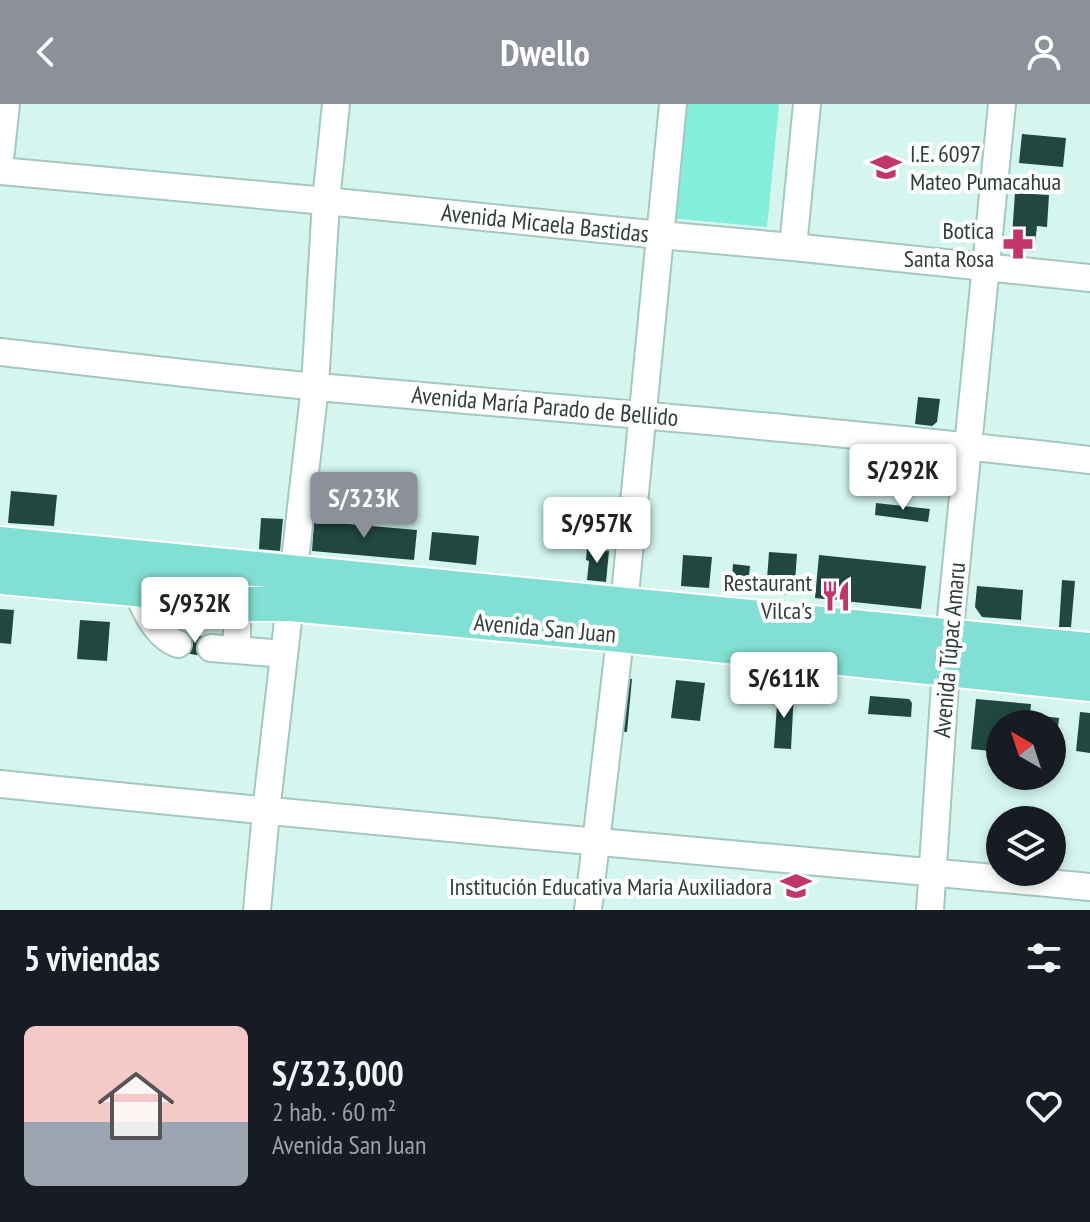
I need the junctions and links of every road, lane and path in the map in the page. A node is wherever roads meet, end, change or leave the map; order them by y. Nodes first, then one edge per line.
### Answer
1 (6, 104) edge
2 (336, 104) edge
3 (673, 104) edge
4 (807, 104) edge
5 (1002, 104) edge
6 (0, 159) edge
7 (0, 171) edge
8 (326, 201) junction
9 (660, 235) junction
10 (793, 247) junction
11 (987, 267) junction
12 (1090, 278) edge
13 (0, 352) edge
14 (315, 386) junction
15 (643, 414) junction
16 (967, 446) junction
17 (1090, 460) edge
18 (0, 544) edge
19 (0, 577) edge
20 (135, 589) junction
21 (292, 589) junction
22 (237, 604) junction
23 (622, 620) junction
24 (178, 644) dead end
25 (1090, 650) edge
26 (947, 652) junction
27 (284, 654) junction
28 (1090, 684) edge
29 (0, 784) edge
30 (266, 812) junction
31 (595, 840) junction
32 (933, 872) junction
33 (1090, 887) edge
34 (257, 910) edge
35 (588, 910) edge
36 (930, 910) edge

1 - 6 street
2 - 8 street
3 - 9 street
4 - 10 street
5 - 11 street, Avenida Túpac Amaru
7 - 8 street, Avenida Micaela Bastidas
8 - 9 street, Avenida Micaela Bastidas
8 - 14 street
9 - 10 street, Avenida Micaela Bastidas
9 - 15 street
10 - 11 street, Avenida Micaela Bastidas
11 - 12 street, Avenida Micaela Bastidas
11 - 16 street, Avenida Túpac Amaru
13 - 14 street, Avenida María Parado de Bellido
14 - 15 street, Avenida María Parado de Bellido
14 - 21 street
15 - 16 street, Avenida María Parado de Bellido
15 - 23 street
16 - 17 street, Avenida María Parado de Bellido
16 - 26 street, Avenida Túpac Amaru
18 - 21 main road, Avenida San Juan
19 - 20 main road, Avenida San Juan
20 - 22 main road, Avenida San Juan
20 - 24 street
21 - 22 main road, Avenida San Juan
21 - 23 main road, Avenida San Juan
21 - 27 street
22 - 27 street
23 - 26 main road, Avenida San Juan
23 - 31 street
25 - 26 main road, Avenida San Juan
26 - 28 main road, Avenida San Juan
26 - 32 street, Avenida Túpac Amaru
27 - 30 street
29 - 30 street
30 - 31 street
30 - 34 street
31 - 32 street
31 - 35 street
32 - 33 street
32 - 36 street, Avenida Túpac Amaru

